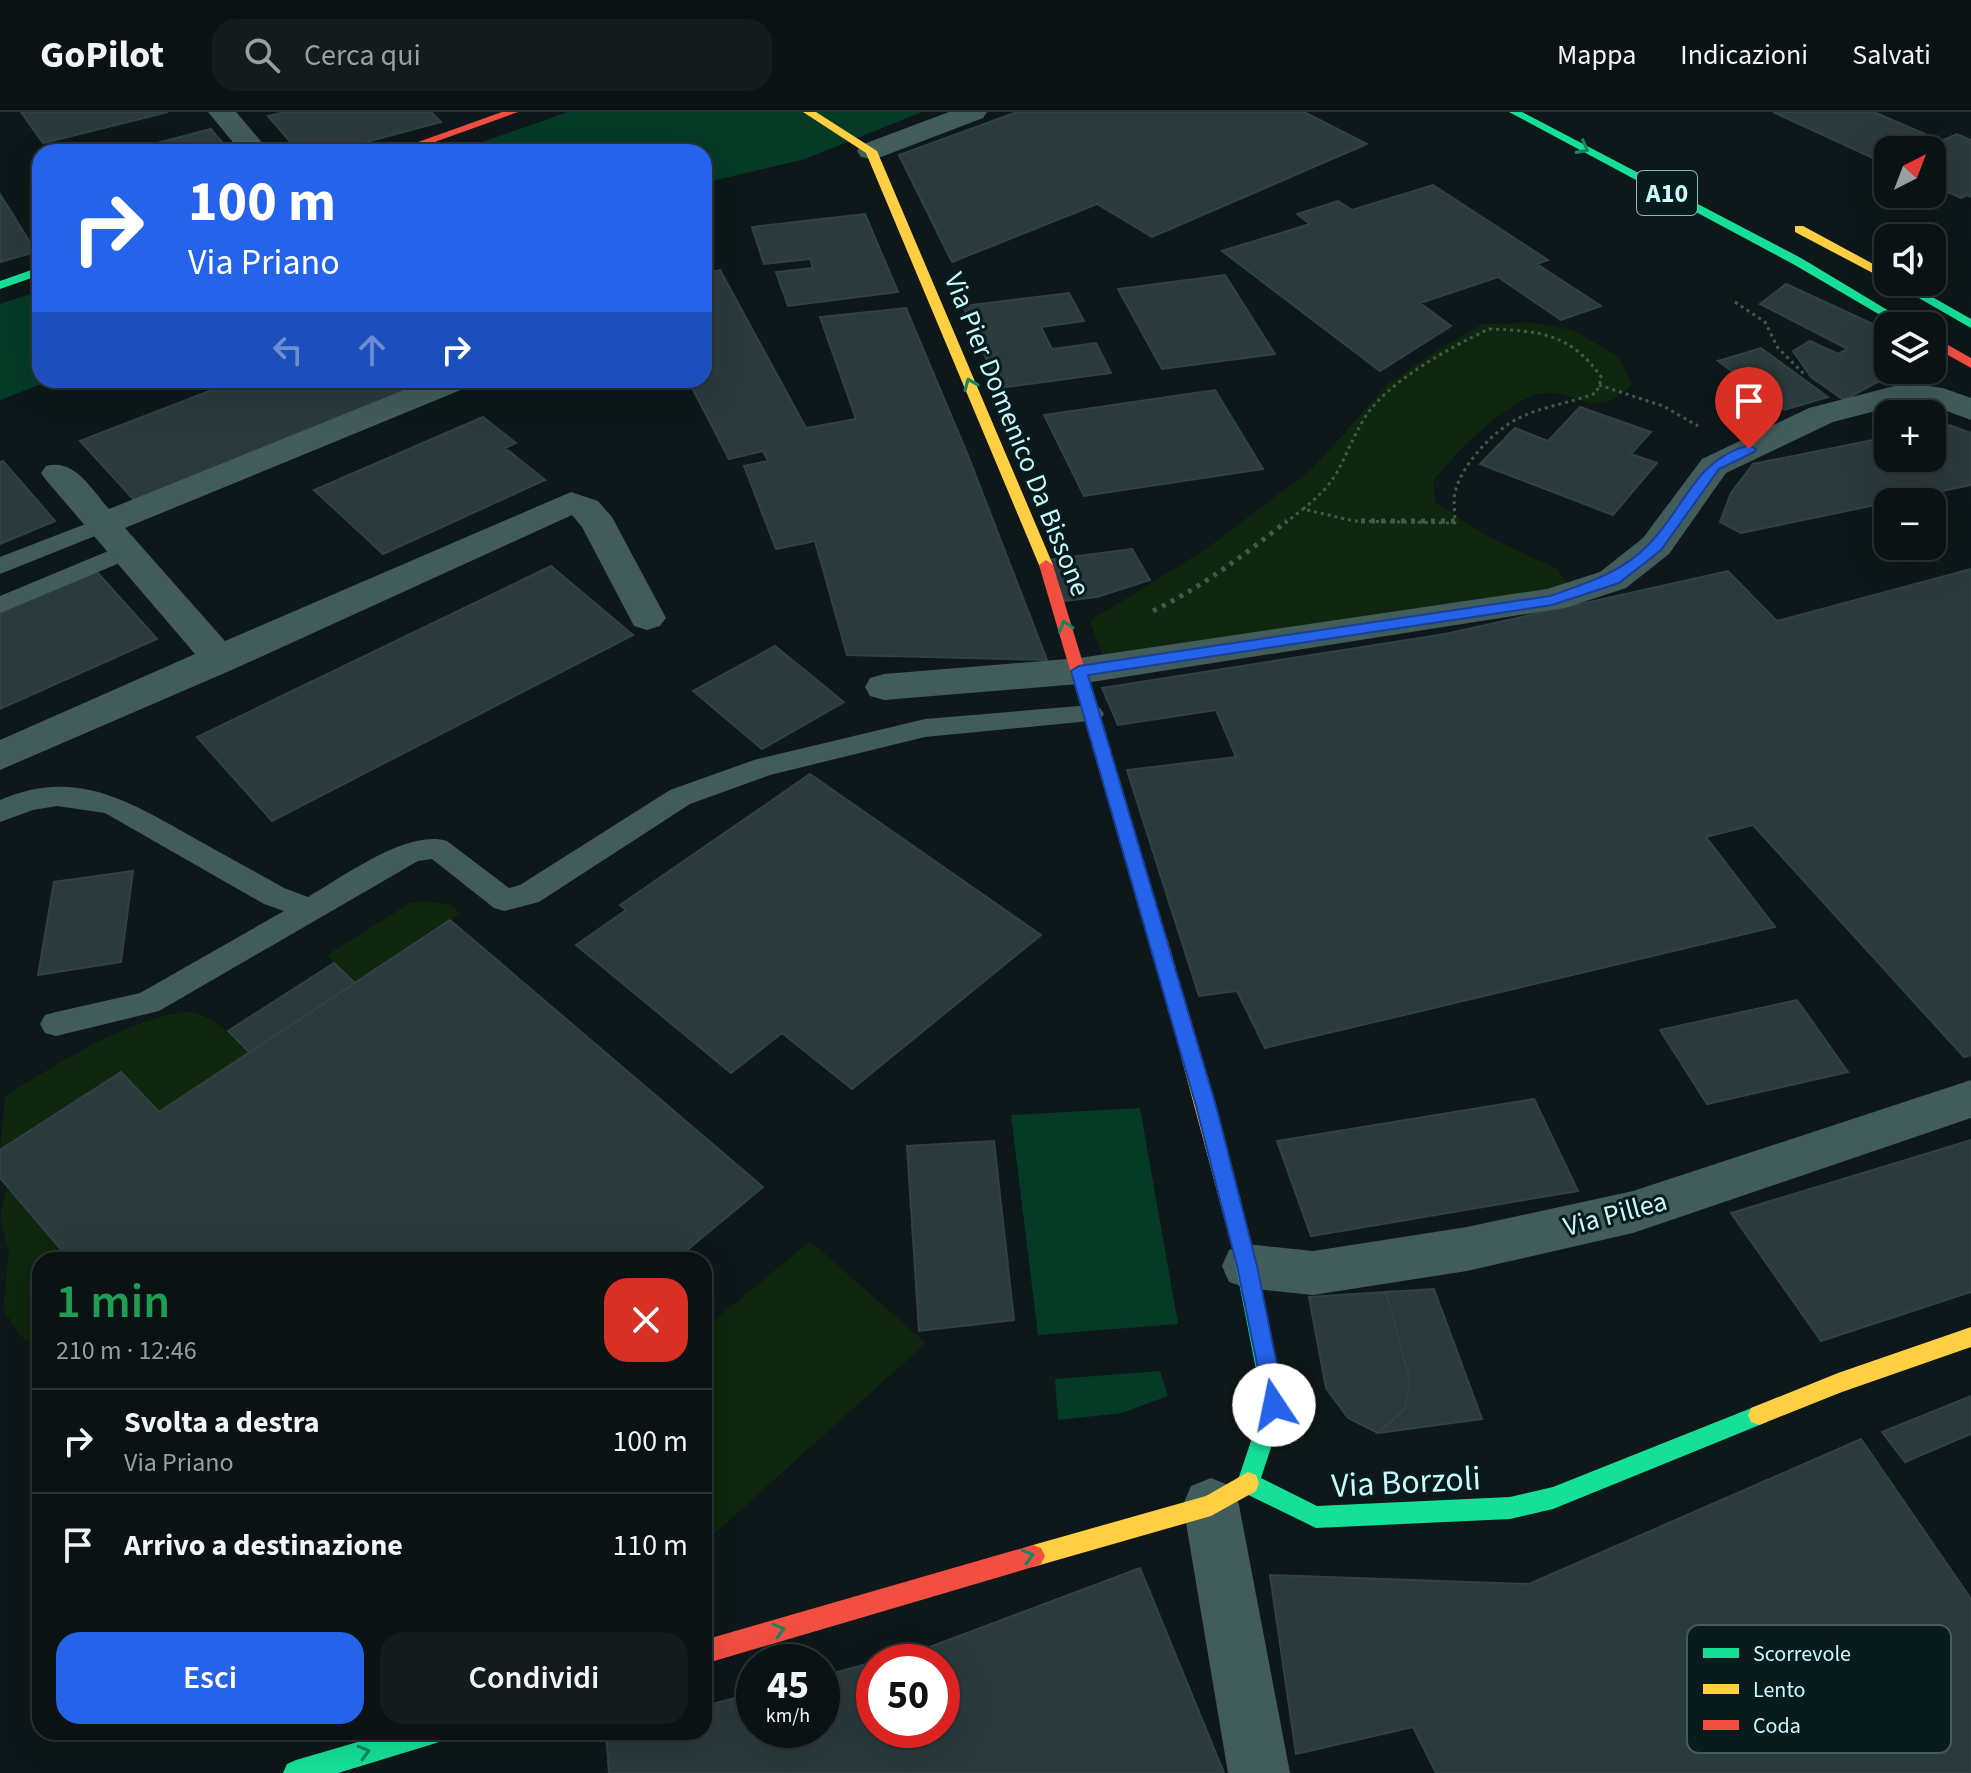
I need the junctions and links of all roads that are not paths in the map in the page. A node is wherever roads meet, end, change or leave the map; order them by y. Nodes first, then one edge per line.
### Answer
1 (221, 112) edge
2 (513, 112) edge
3 (808, 112) edge
4 (974, 112) edge
5 (1514, 112) edge
6 (249, 144) edge
7 (419, 144) edge
8 (864, 146) junction
9 (1776, 218) dead end
10 (1874, 269) edge
11 (32, 274) edge
12 (0, 285) edge
13 (1922, 296) edge
14 (1884, 312) edge
15 (1971, 324) edge
16 (1946, 349) edge
17 (1971, 364) edge
18 (437, 388) edge
19 (1971, 410) edge
20 (58, 473) dead end
21 (101, 525) junction
22 (125, 552) junction
23 (0, 566) edge
24 (0, 605) edge
25 (647, 618) dead end
26 (1074, 657) junction
27 (221, 660) junction
28 (884, 687) dead end
29 (1091, 714) junction
30 (0, 756) edge
31 (0, 812) edge
32 (312, 910) junction
33 (56, 1024) dead end
34 (1971, 1099) edge
35 (1247, 1266) junction
36 (1971, 1337) edge
37 (1229, 1494) junction
38 (712, 1650) edge
39 (407, 1740) edge
40 (303, 1772) edge
41 (1259, 1773) edge

1 - 6 street
2 - 7 main road
3 - 8 main road
4 - 8 street
5 -> 14 main road, A10
26 -> 8 main road, Via Pier Domenico Da Bissone
9 - 10 main road
11 - 12 main road
13 - 15 main road
16 - 17 main road
18 - 21 street
19 - 26 street
20 - 21 street
21 - 22 street
21 - 23 lane
22 - 24 lane
22 - 27 street
25 - 27 street
26 - 28 street
26 - 29 main road, Via Pier Domenico Da Bissone
27 - 30 street
29 - 32 lane
29 - 35 main road, Via Pier Domenico Da Bissone
31 - 32 lane
32 - 33 lane
34 - 35 street, Via Pillea
35 - 37 main road, Via Pier Domenico Da Bissone
36 - 37 main road, Via Borzoli
38 -> 37 main road
37 - 41 street
40 -> 39 main road

